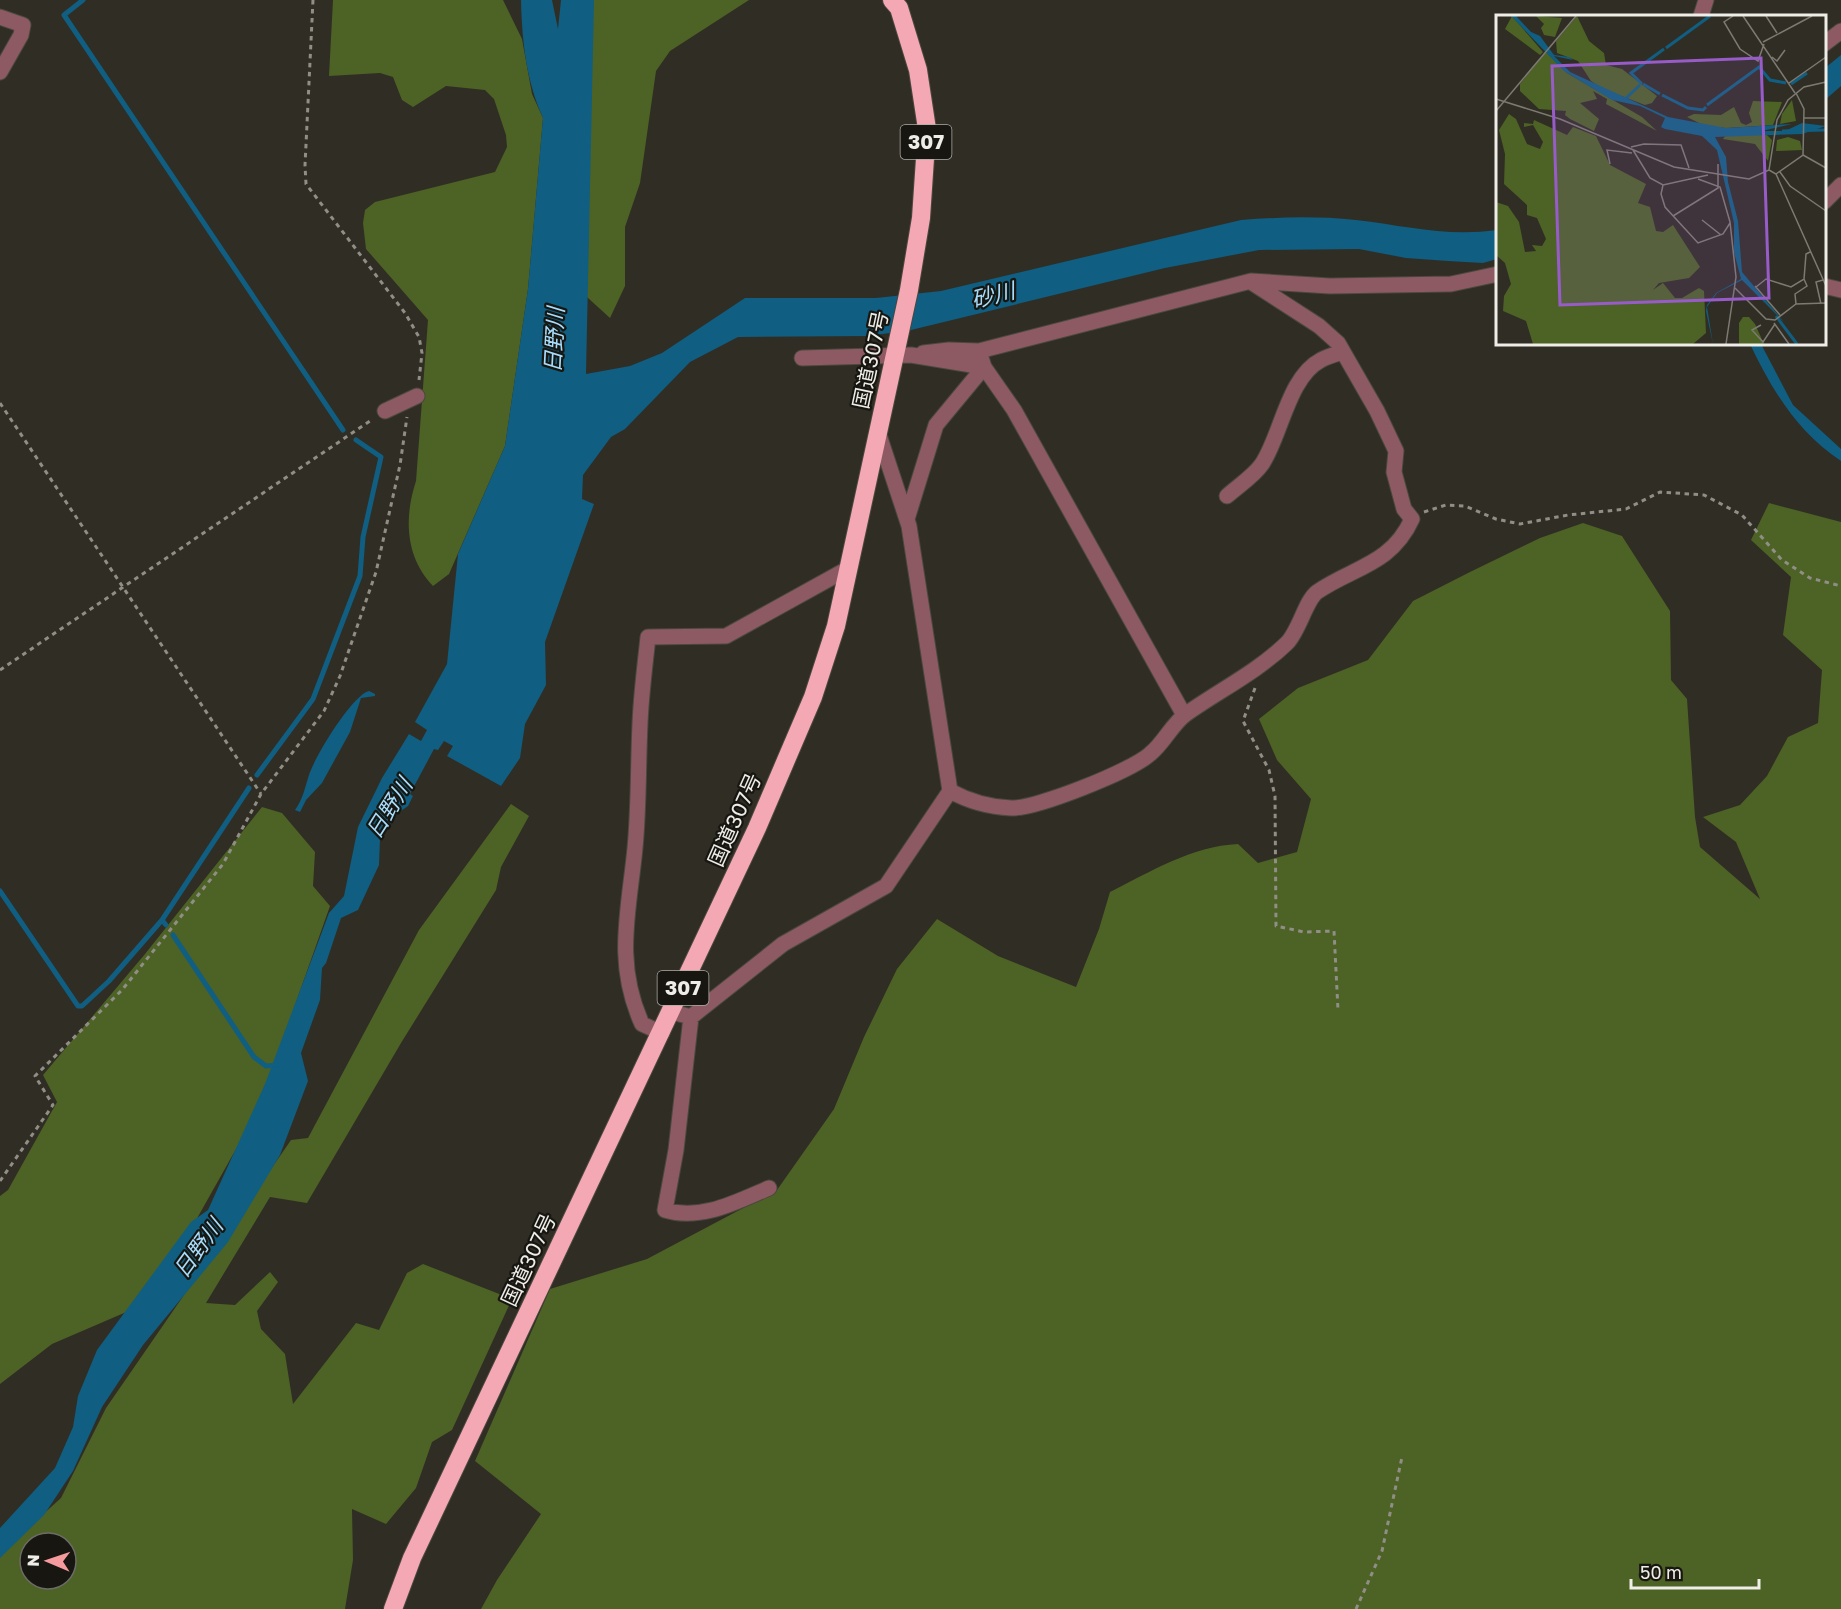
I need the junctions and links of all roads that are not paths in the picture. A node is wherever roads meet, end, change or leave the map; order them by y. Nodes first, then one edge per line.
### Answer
1 (892, 0) edge
2 (1706, 0) edge
3 (1701, 15) edge
4 (0, 17) edge
5 (1841, 31) edge
6 (1826, 42) edge
7 (0, 72) edge
8 (1841, 185) edge
9 (1826, 200) edge
10 (1496, 274) edge
11 (1251, 281) junction
12 (1826, 286) edge
13 (1841, 290) edge
14 (901, 350) junction
15 (979, 351) junction
16 (1343, 352) junction
17 (802, 358) dead end
18 (984, 367) junction
19 (417, 396) road end
20 (384, 411) road end
21 (878, 432) junction
22 (1227, 496) dead end
23 (907, 519) junction
24 (849, 568) junction
25 (1184, 715) junction
26 (950, 791) junction
27 (672, 1012) junction
28 (691, 1017) junction
29 (662, 1033) junction
30 (769, 1188) dead end
31 (393, 1609) edge

1 - 14 highway, 国道307号 / 307
2 - 3 street
4 - 7 street
5 - 6 street
8 - 9 street
10 - 11 street
11 - 15 street
11 - 16 street
12 - 13 street
14 - 15 street
14 - 17 street
14 - 18 street
14 - 21 highway, 国道307号 / 307
15 - 18 street
16 - 22 street
16 - 25 street
18 - 23 street
18 - 25 street
19 - 20 street
21 - 23 street
21 - 24 highway, 国道307号 / 307
23 - 26 street
24 - 27 highway, 国道307号 / 307
24 - 29 street
25 - 26 street
26 - 28 street
27 - 28 street
27 - 29 highway, 国道307号 / 307
28 - 30 street
29 - 31 highway, 国道307号 / 307

